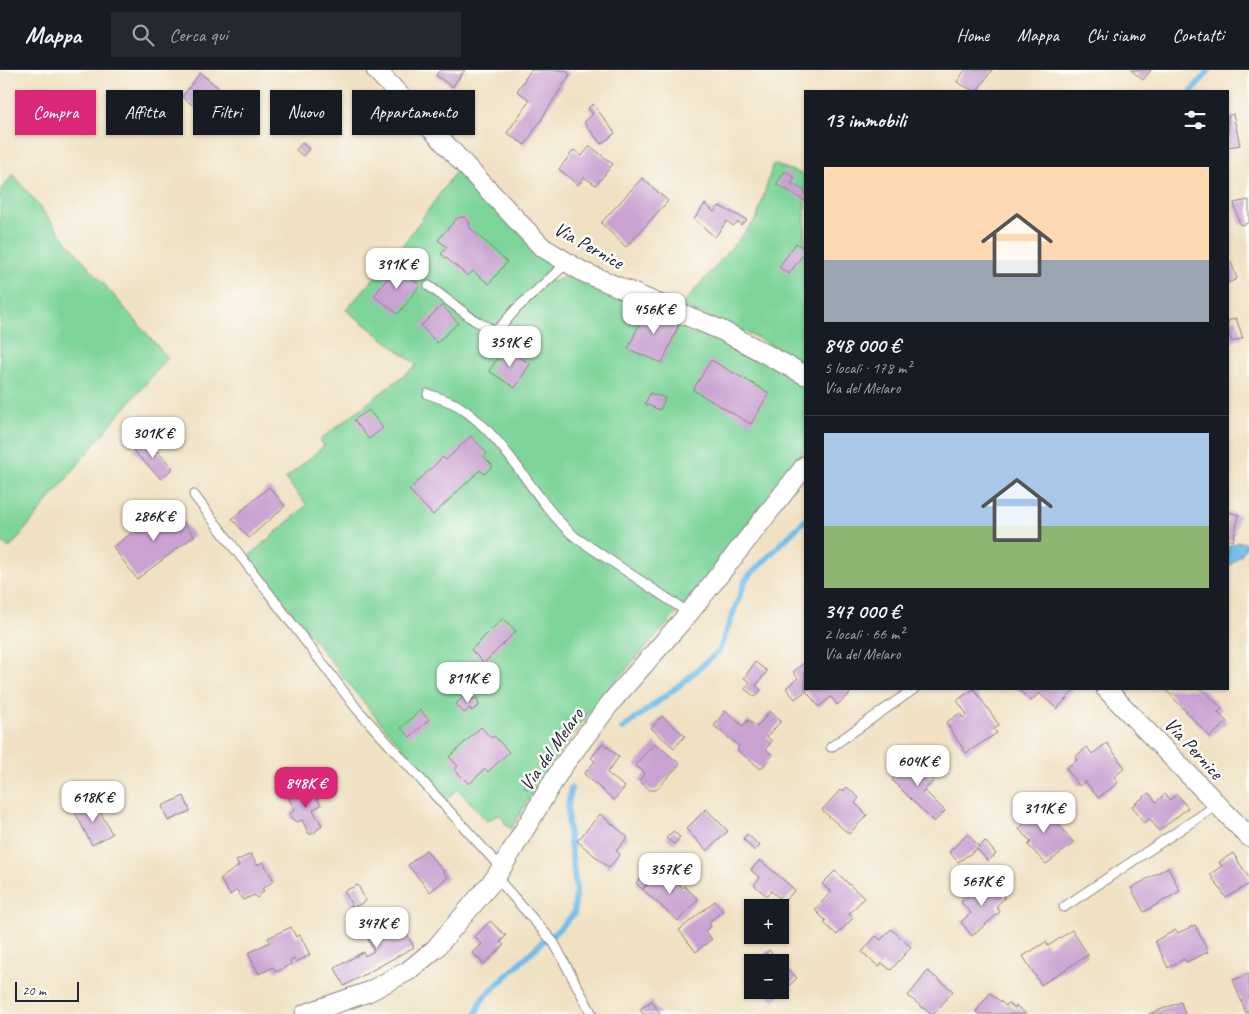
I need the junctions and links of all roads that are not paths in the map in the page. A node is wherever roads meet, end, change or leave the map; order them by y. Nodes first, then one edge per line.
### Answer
1 (376, 70) edge
2 (567, 263) junction
3 (429, 286) dead end
4 (804, 374) edge
5 (428, 394) dead end
6 (804, 467) edge
7 (194, 495) dead end
8 (689, 613) junction
9 (913, 690) edge
10 (1107, 690) edge
11 (831, 747) dead end
12 (1217, 805) junction
13 (1249, 837) edge
14 (498, 872) junction
15 (1064, 907) dead end
16 (305, 1014) edge
17 (592, 1014) edge

1 - 2 street, Via Pernice
2 - 3 lane
2 - 4 street, Via Pernice
5 - 8 lane
6 - 8 street, Via del Melaro
7 - 14 lane
8 - 14 street, Via del Melaro
9 - 11 lane
10 - 12 street, Via Pernice
12 - 13 street, Via Pernice
12 - 15 lane
14 - 16 street, Via del Melaro
14 - 17 lane

